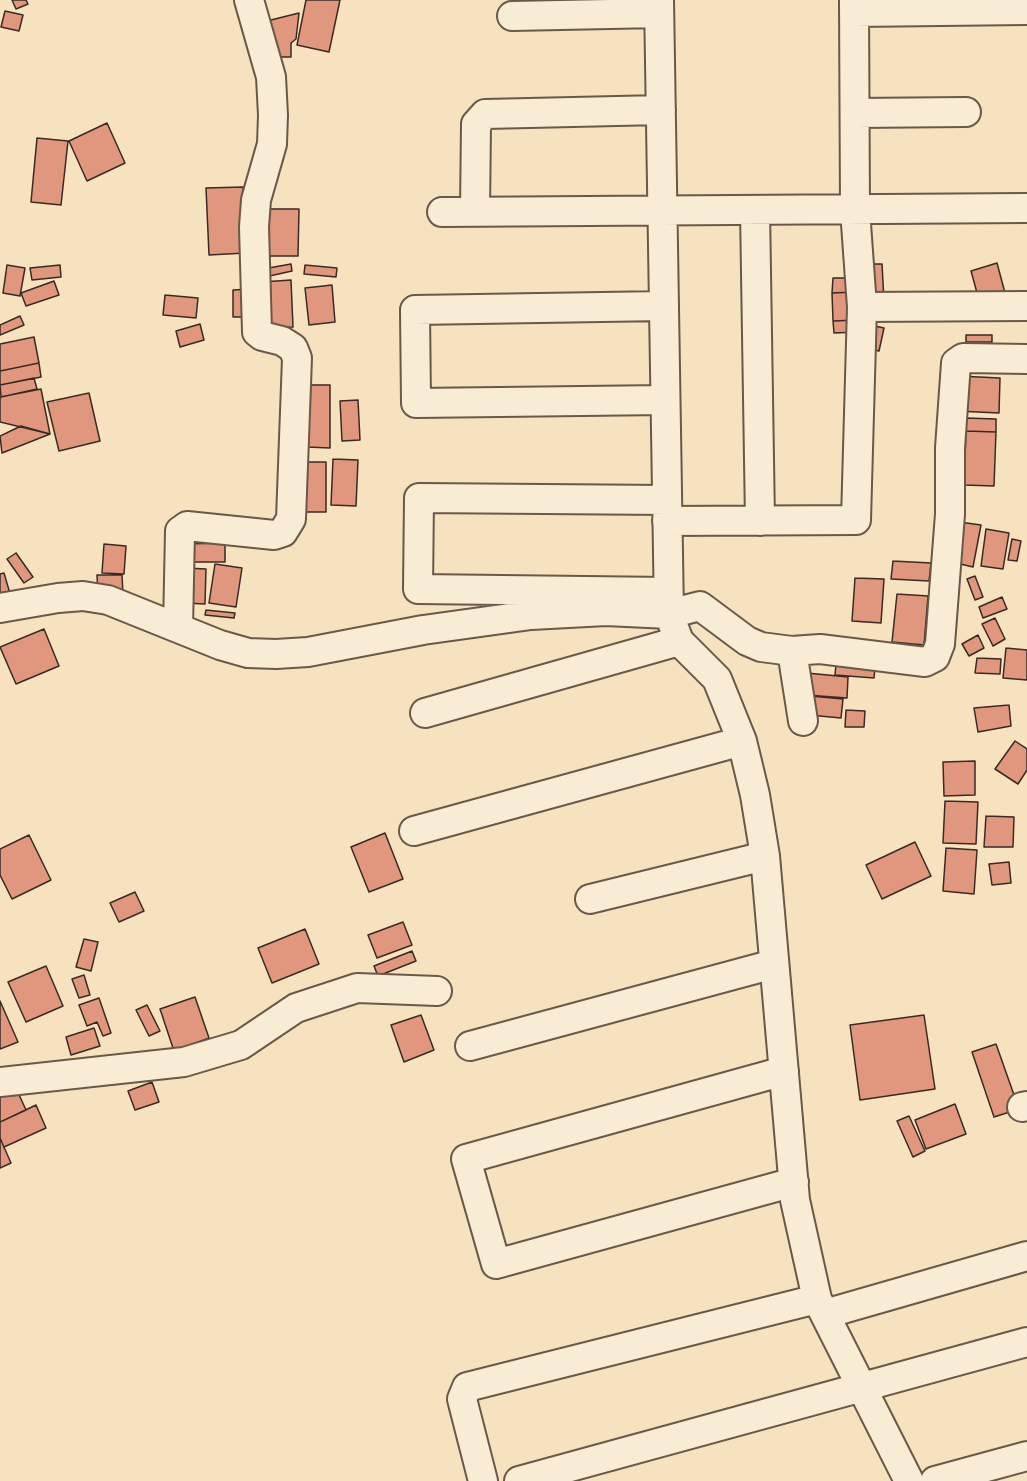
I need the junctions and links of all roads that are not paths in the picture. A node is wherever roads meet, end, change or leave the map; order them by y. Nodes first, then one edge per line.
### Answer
1 (249, 0) edge
2 (659, 6) edge
3 (854, 6) edge
4 (1027, 10) edge
5 (512, 16) dead end
6 (661, 110) junction
7 (855, 112) junction
8 (966, 112) dead end
9 (1026, 208) edge
10 (663, 210) junction
11 (755, 210) junction
12 (855, 210) junction
13 (475, 211) junction
14 (442, 212) dead end
15 (664, 306) junction
16 (1026, 306) edge
17 (862, 307) junction
18 (1027, 359) edge
19 (665, 400) junction
20 (667, 511) junction
21 (760, 520) junction
22 (668, 603) junction
23 (0, 608) edge
24 (178, 628) junction
25 (679, 641) junction
26 (792, 651) junction
27 (425, 713) dead end
28 (803, 721) dead end
29 (742, 741) junction
30 (414, 831) dead end
31 (765, 856) junction
32 (590, 899) dead end
33 (774, 964) junction
34 (437, 991) dead end
35 (470, 1046) dead end
36 (784, 1071) junction
37 (0, 1082) edge
38 (794, 1182) junction
39 (1027, 1256) edge
40 (821, 1306) junction
41 (1027, 1342) edge
42 (862, 1388) junction
43 (1027, 1456) edge
44 (483, 1481) edge
45 (519, 1481) edge
46 (909, 1481) edge
47 (935, 1481) edge

1 - 24 street
2 - 5 street
2 - 6 street
3 - 4 street
3 - 7 street
6 - 10 street
6 - 13 street
7 - 8 street
7 - 12 street
9 - 12 street
10 - 11 street
10 - 13 street
10 - 15 street
11 - 12 street
11 - 21 street
12 - 17 street
13 - 14 street
15 - 19 street
15 - 19 street
16 - 17 street
17 - 21 street
18 - 26 street
19 - 20 street
20 - 21 street
20 - 22 street
20 - 22 street
22 - 24 street
22 - 25 street
22 - 26 street
23 - 24 street
25 - 27 street
25 - 29 street
26 - 28 street
29 - 30 street
29 - 31 street
31 - 32 street
31 - 33 street
33 - 35 street
33 - 36 street
34 - 37 street
36 - 38 street
36 - 38 street
38 - 40 street
39 - 40 street
40 - 42 street
40 - 44 street
41 - 42 street
42 - 45 street
42 - 46 street
43 - 47 street

